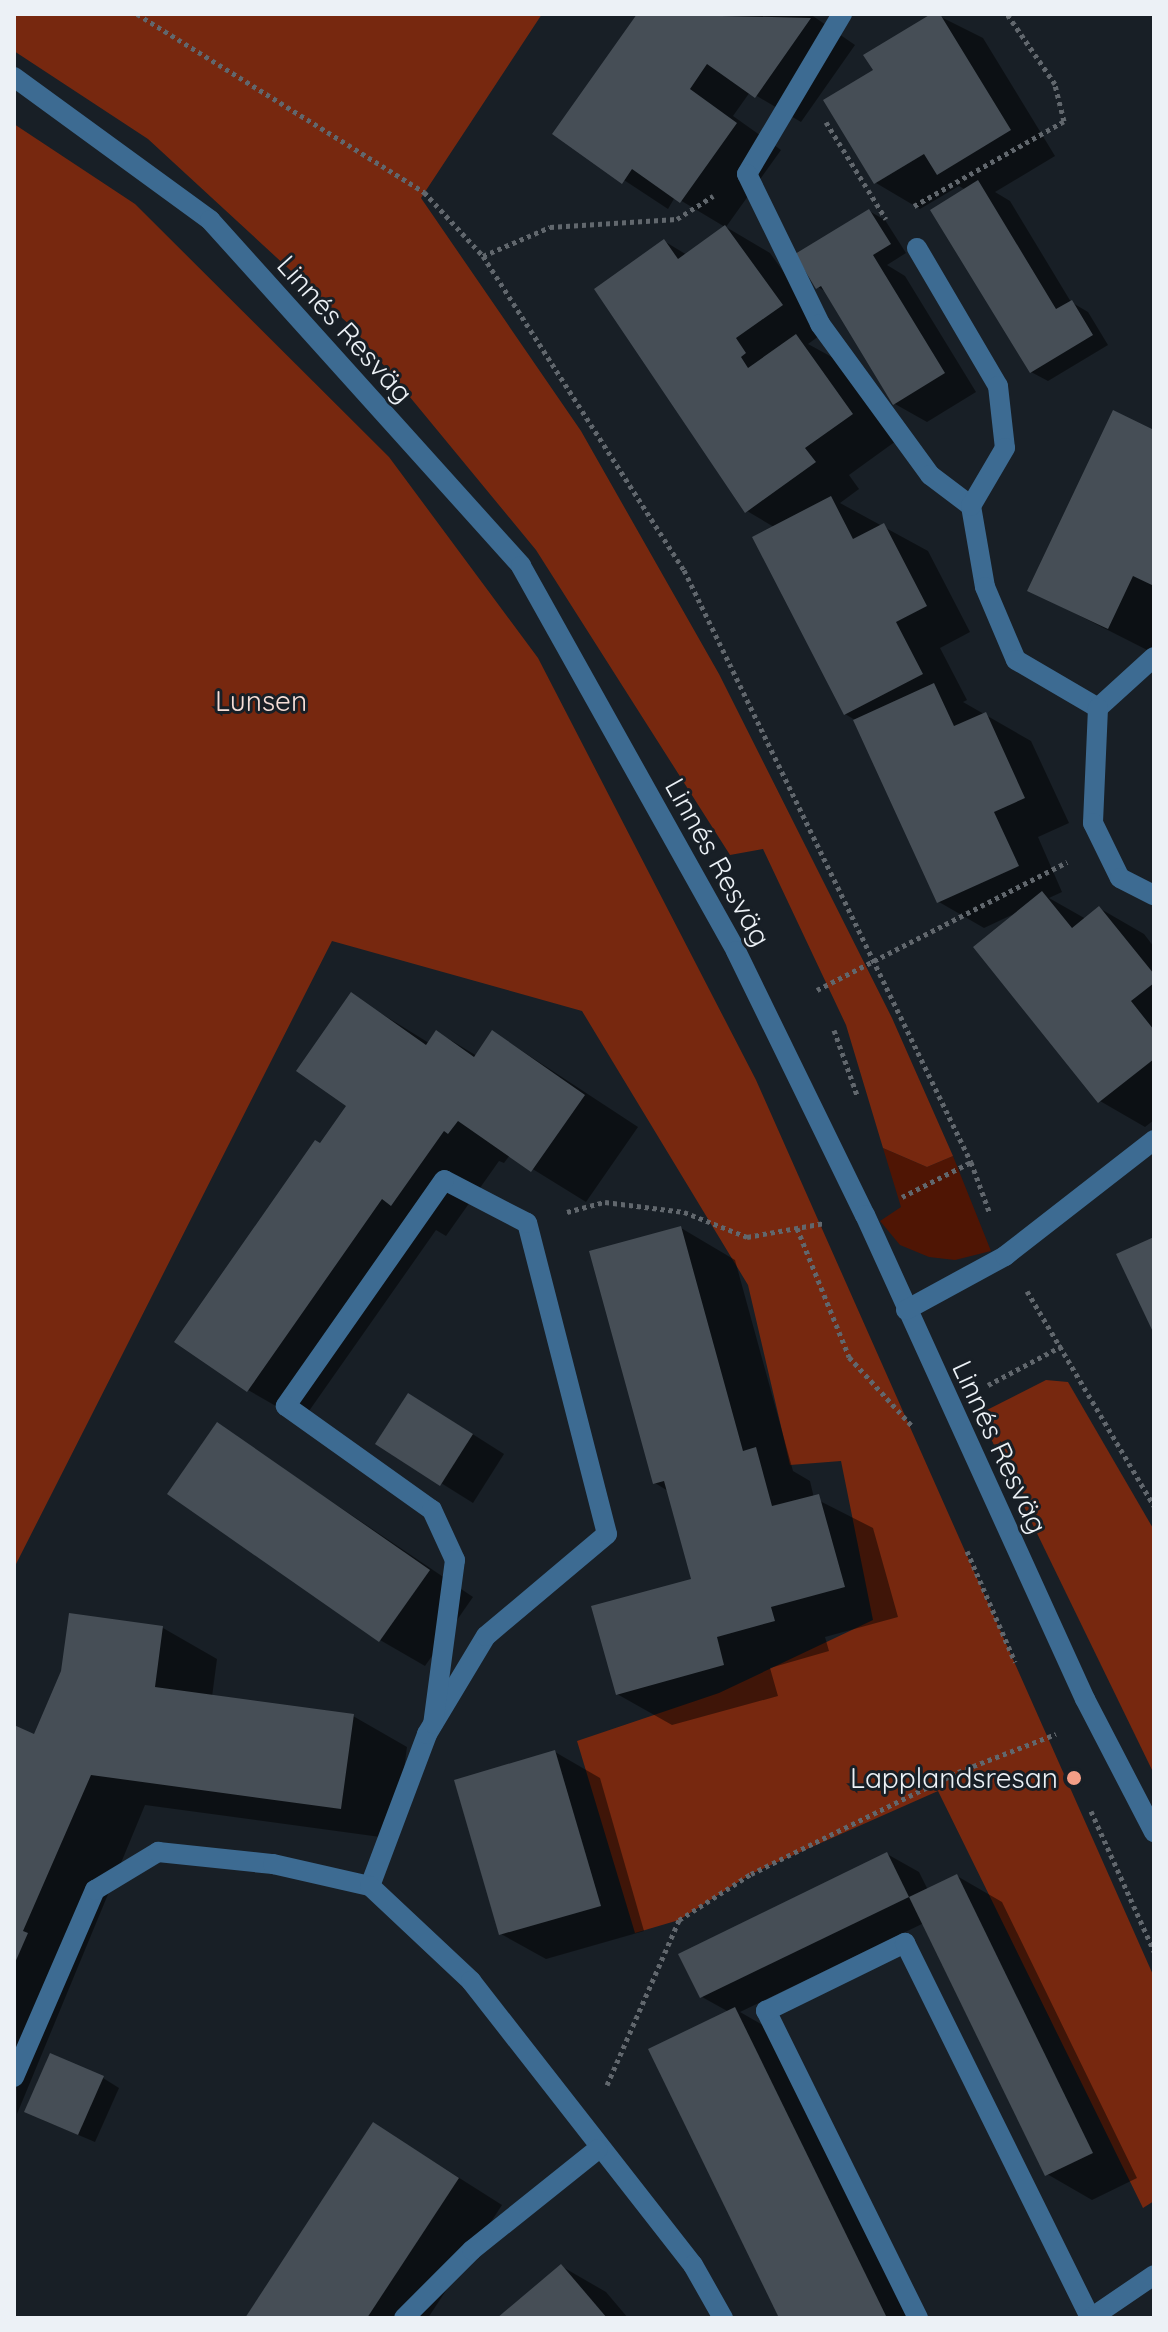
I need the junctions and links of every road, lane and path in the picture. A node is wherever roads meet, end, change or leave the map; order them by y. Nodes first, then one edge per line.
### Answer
1 (137, 14) edge
2 (842, 14) edge
3 (1007, 14) edge
4 (14, 77) edge
5 (803, 83) junction
6 (747, 174) junction
7 (917, 248) dead end
8 (483, 256) junction
9 (971, 506) junction
10 (1154, 657) edge
11 (1098, 708) junction
12 (1103, 843) junction
13 (1154, 895) edge
14 (875, 964) junction
15 (817, 990) dead end
16 (1154, 1140) edge
17 (971, 1162) junction
18 (865, 1215) junction
19 (527, 1223) junction
20 (1005, 1256) junction
21 (906, 1310) junction
22 (1154, 1506) edge
23 (1085, 1699) junction
24 (433, 1724) junction
25 (1091, 1811) dead end
26 (1154, 1832) edge
27 (370, 1886) junction
28 (1154, 1951) edge
29 (14, 2077) edge
30 (592, 2141) junction
31 (1154, 2275) edge
32 (409, 2316) edge
33 (723, 2318) edge
34 (918, 2318) edge
35 (1090, 2318) edge

1 - 8 path
2 - 5 street
3 - 5 path
4 - 18 street, Linnés Resväg
5 - 6 street
6 - 8 path
6 - 9 street
7 - 9 street
8 - 14 path
9 - 11 street
10 - 11 street
11 - 12 street
12 - 13 street
12 - 14 path
14 - 15 path
14 - 17 path
16 - 20 street
17 - 18 path
17 - 20 path
18 - 19 path
18 - 21 street, Linnés Resväg
19 - 24 street
19 - 24 street
20 - 21 street
20 - 22 path
21 - 23 street, Linnés Resväg
23 - 26 street, Linnés Resväg
23 - 30 path
24 - 27 street
25 - 28 path
27 - 29 street
27 - 30 street
30 - 32 street
30 - 33 street
31 - 35 street
34 - 35 street

